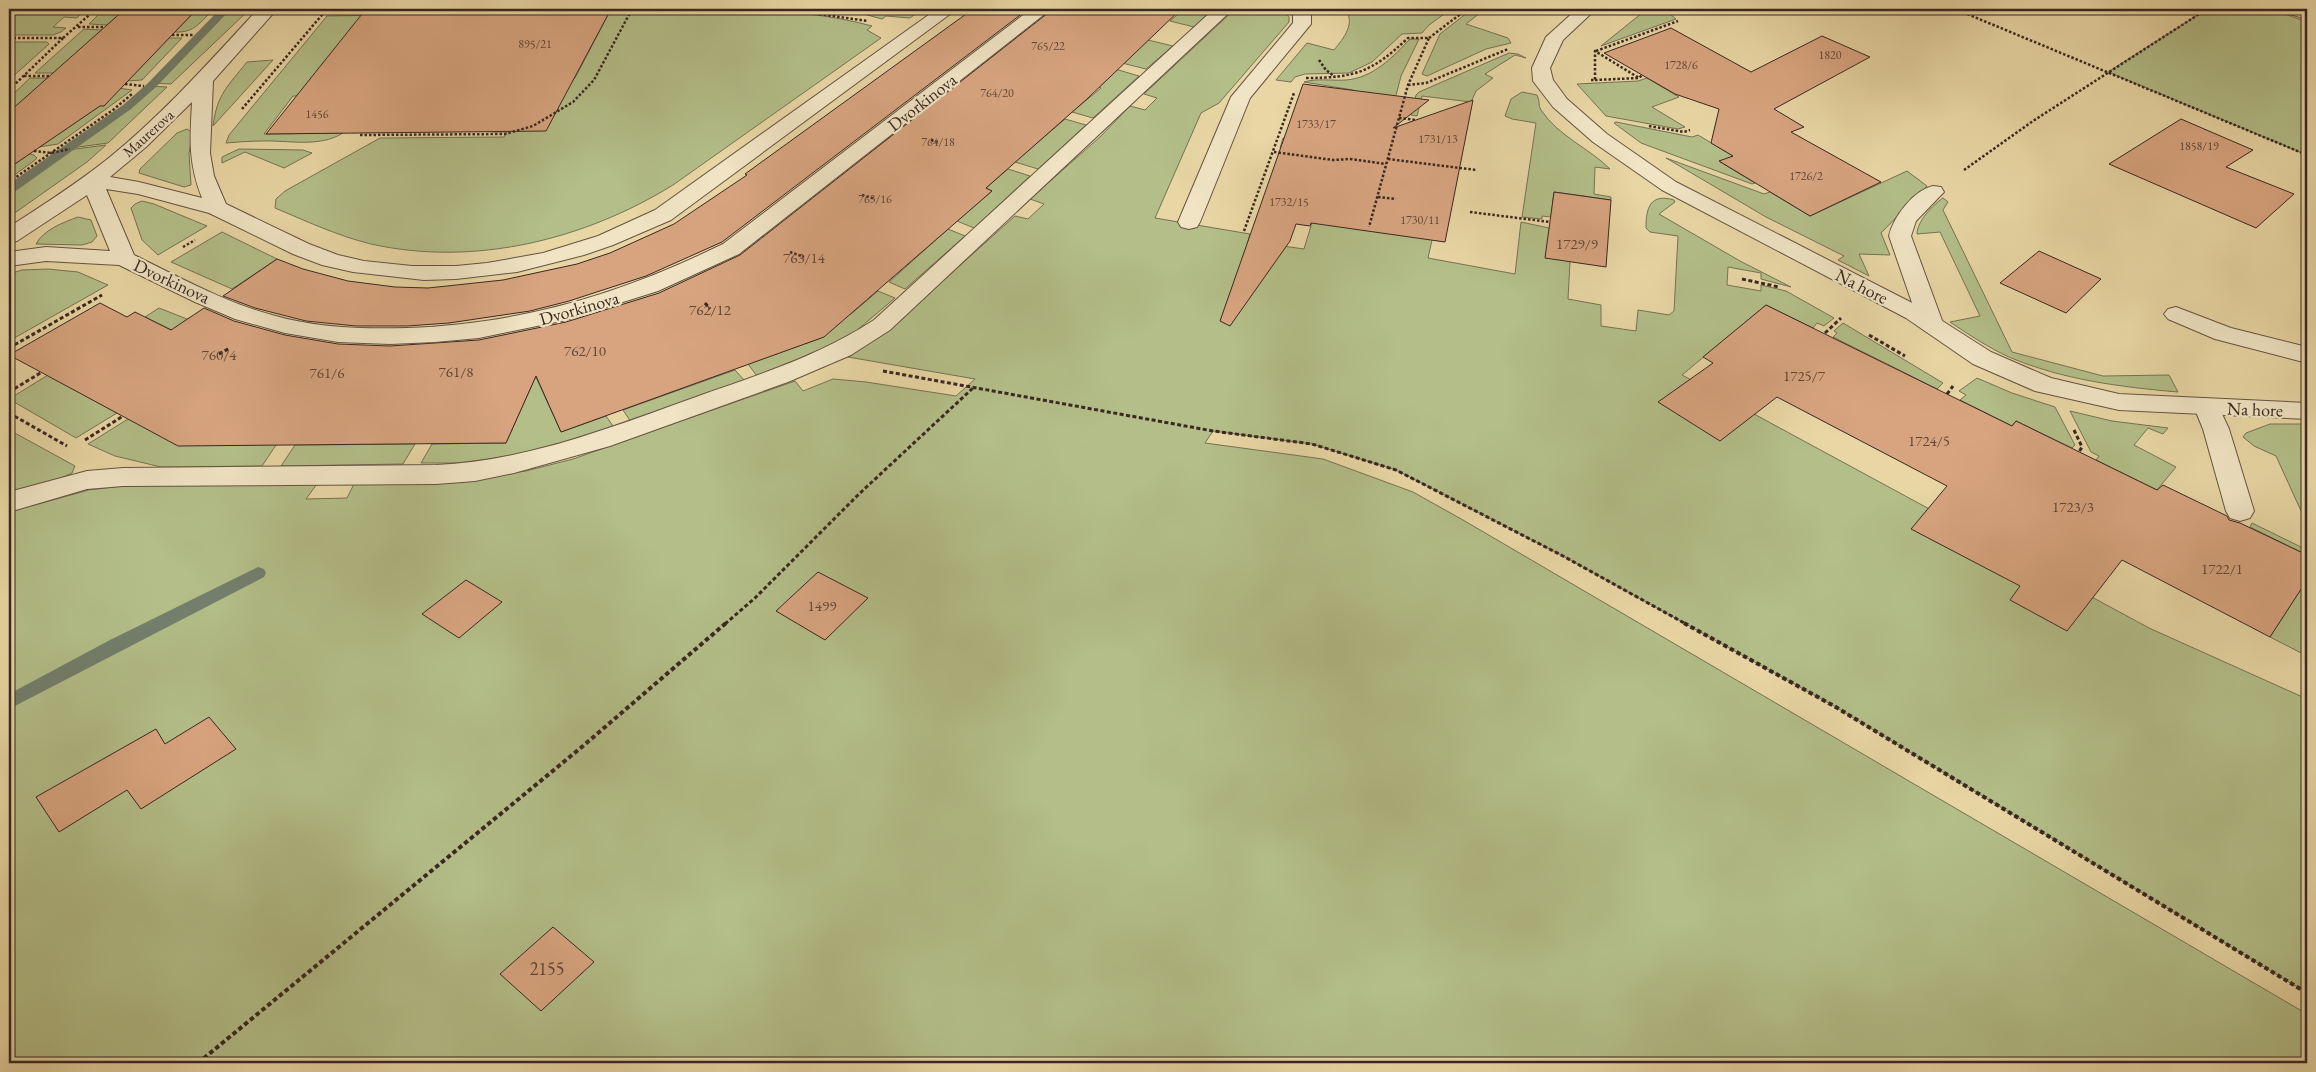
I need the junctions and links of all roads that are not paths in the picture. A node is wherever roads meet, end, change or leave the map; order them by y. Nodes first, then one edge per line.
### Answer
1 (268, 9) edge
2 (948, 9) edge
3 (1042, 9) edge
4 (1224, 9) edge
5 (1297, 9) edge
6 (1587, 9) edge
7 (2292, 9) edge
8 (2307, 14) edge
9 (203, 81) junction
10 (92, 181) junction
11 (1933, 192) road end
12 (225, 213) junction
13 (1190, 222) dead end
14 (9, 236) edge
15 (9, 258) edge
16 (124, 259) junction
17 (2176, 314) dead end
18 (1931, 323) junction
19 (2307, 355) edge
20 (2207, 407) junction
21 (2307, 411) edge
22 (9, 502) edge
23 (2240, 511) dead end

1 - 9 street, Maurerova
2 - 12 street
3 - 16 street, Dvorkinova
4 - 22 street
5 - 13 street
6 - 18 street, Na hore
7 - 8 street
9 - 10 street, Maurerova
9 - 12 street
10 - 12 street
10 - 14 street, Maurerova
10 - 16 street, Dvorkinova
11 - 18 street
15 - 16 street
17 - 19 street
18 - 20 street, Na hore
20 - 21 street, Na hore
20 - 23 street

